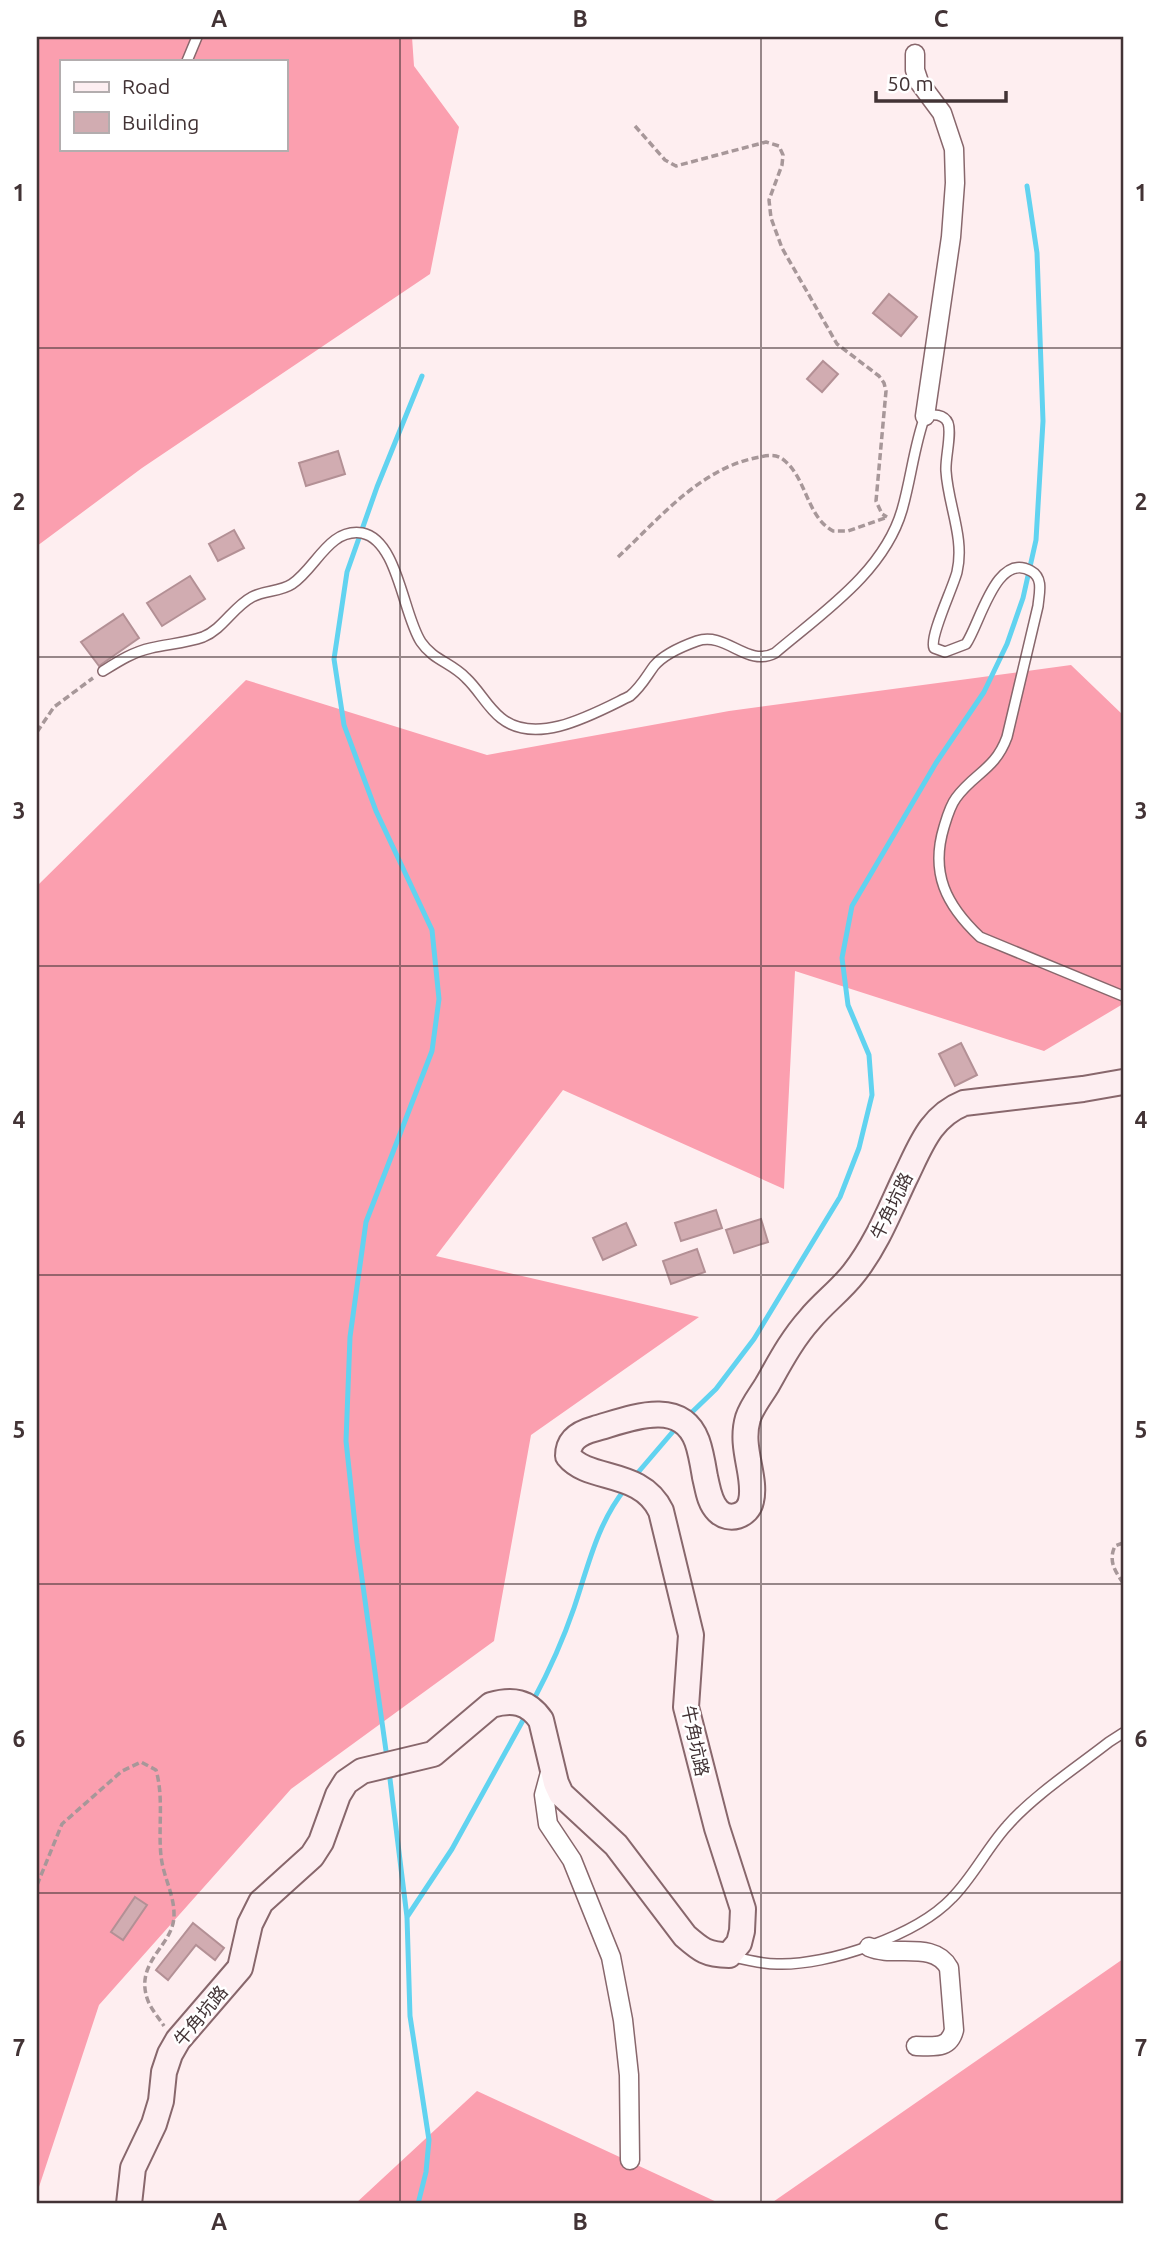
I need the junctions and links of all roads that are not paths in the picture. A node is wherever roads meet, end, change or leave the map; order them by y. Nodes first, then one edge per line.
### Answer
1 (197, 37) edge
2 (915, 54) dead end
3 (187, 60) edge
4 (925, 416) junction
5 (103, 671) road end
6 (1123, 996) edge
7 (1123, 1082) edge
8 (1123, 1733) edge
9 (552, 1766) junction
10 (869, 1947) junction
11 (729, 1955) junction
12 (916, 2046) dead end
13 (631, 2160) dead end
14 (129, 2204) edge

1 - 3 lane
2 - 4 street
4 - 5 lane
4 - 6 lane
7 - 11 street, 牛角坑路
8 - 10 lane
9 - 11 street, 牛角坑路
9 - 13 street
9 - 14 street, 牛角坑路
10 - 11 lane
10 - 12 street

